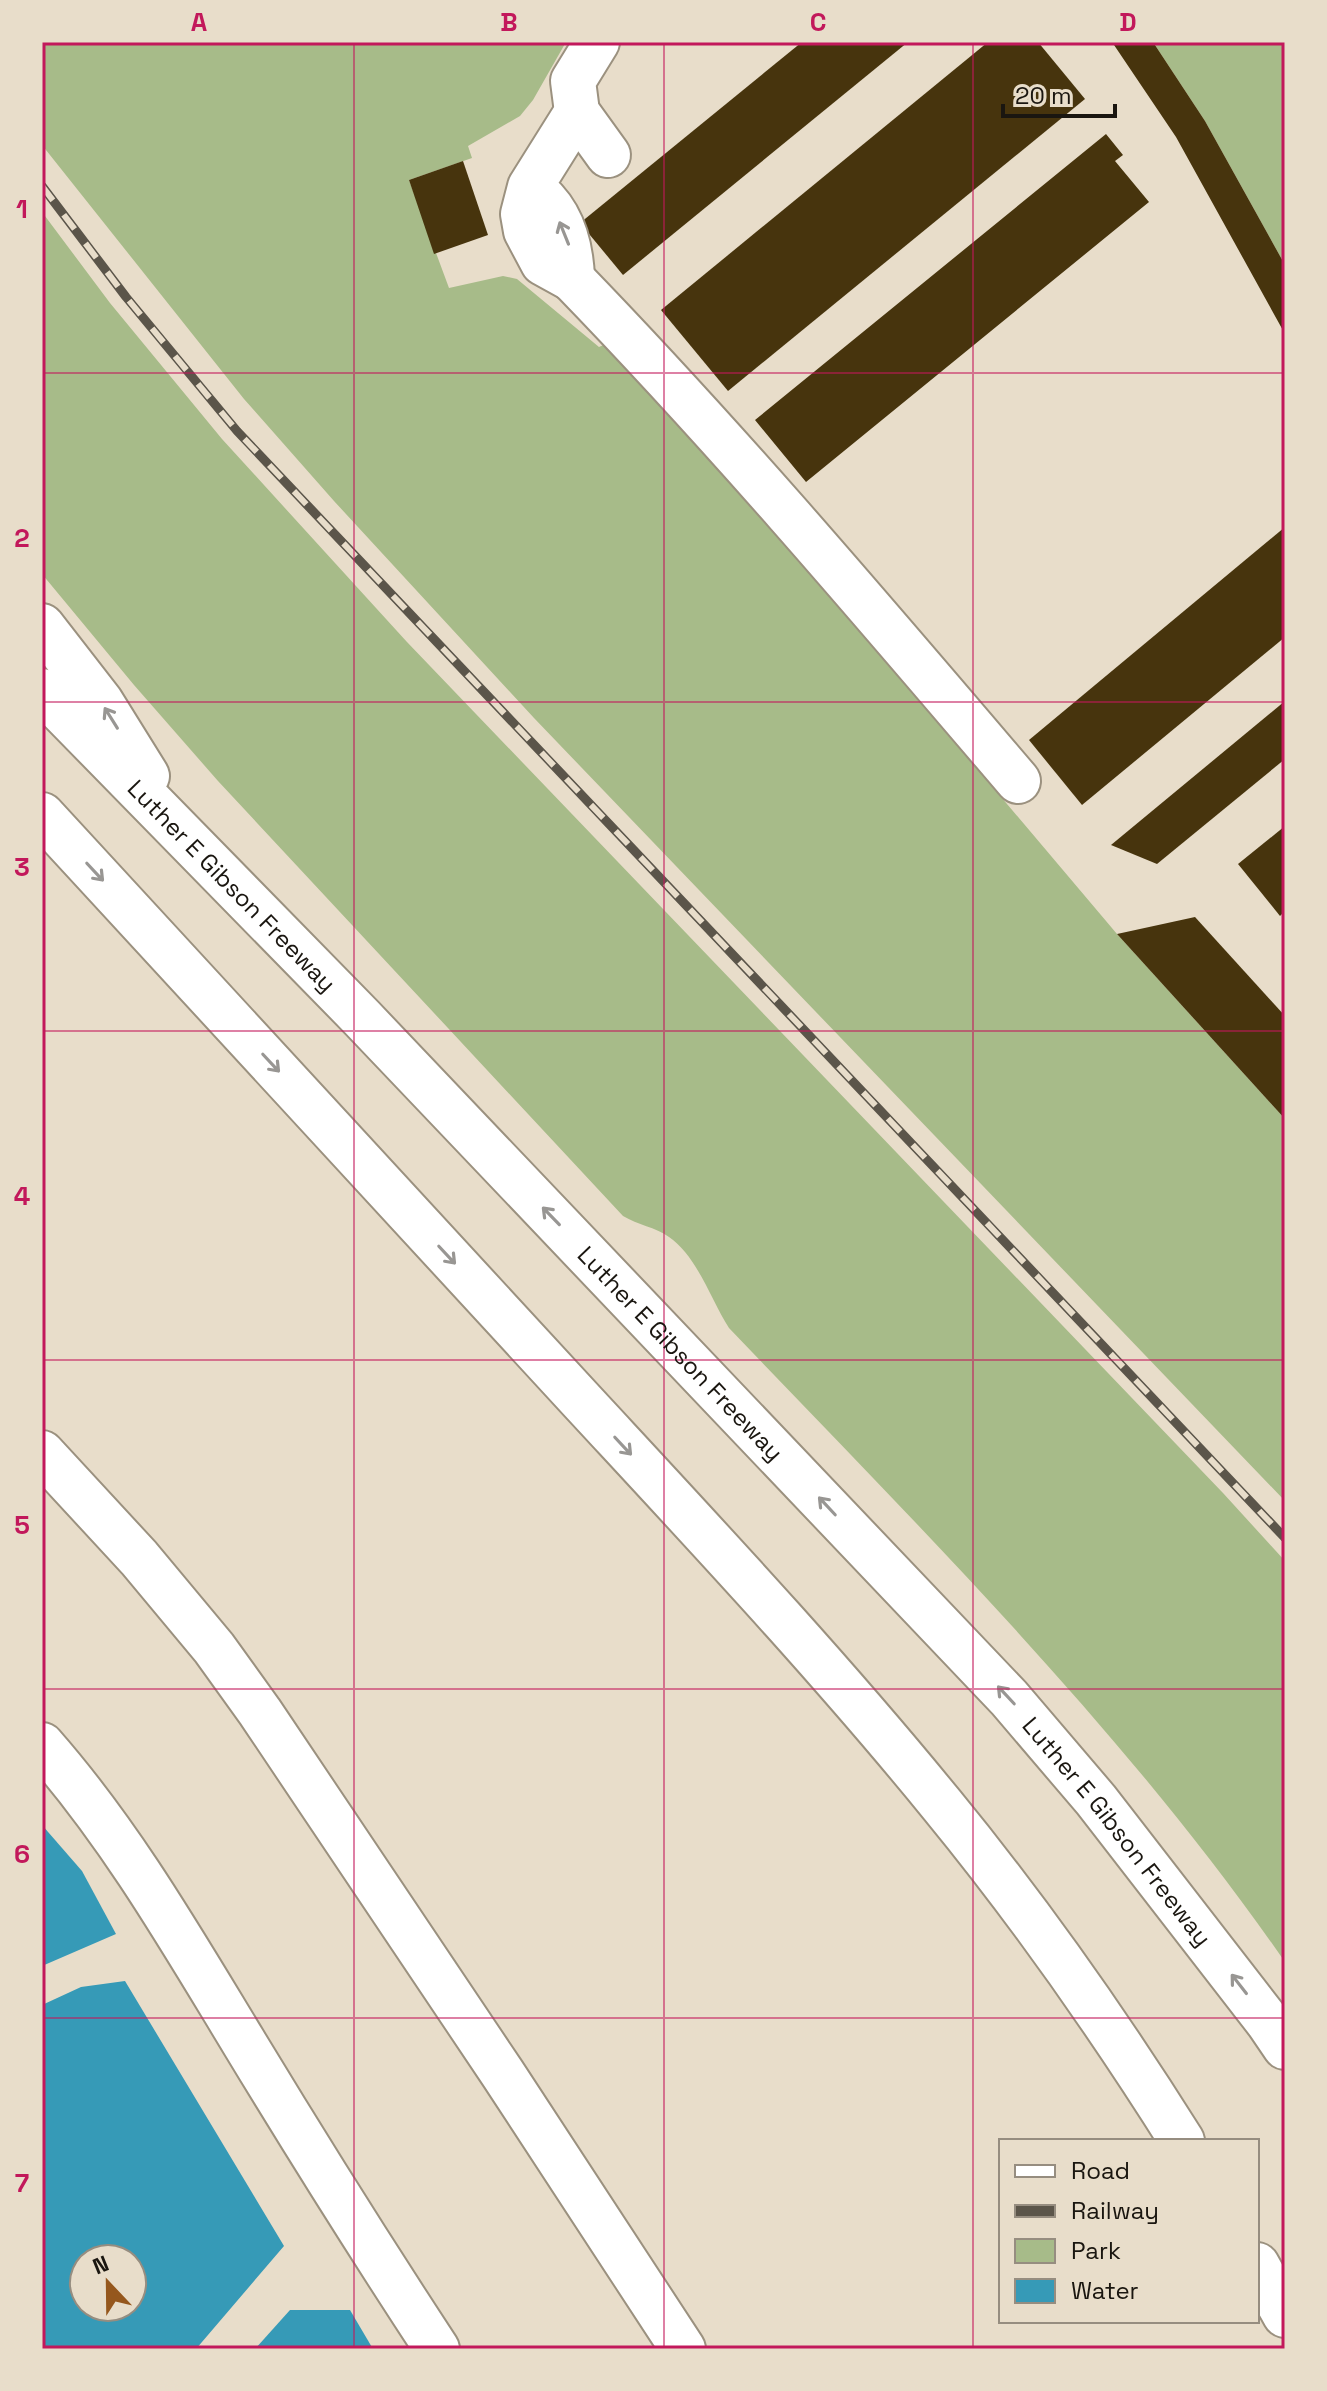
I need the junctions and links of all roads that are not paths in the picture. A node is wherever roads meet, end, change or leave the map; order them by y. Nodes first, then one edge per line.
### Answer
1 (597, 42) edge
2 (577, 112) junction
3 (608, 155) dead end
4 (42, 626) edge
5 (42, 691) edge
6 (1018, 781) dead end
7 (42, 815) edge
8 (182, 832) junction
9 (42, 1453) edge
10 (42, 1745) edge
11 (1285, 2047) edge
12 (1181, 2139) edge
13 (1259, 2269) edge
14 (1285, 2315) edge
15 (437, 2349) edge
16 (683, 2349) edge

1 - 2 main road
2 - 3 main road
2 - 6 main road
8 -> 4 main road
5 - 8 main road, Luther E Gibson Freeway
7 -> 12 main road
11 -> 8 main road, Luther E Gibson Freeway
9 - 16 main road
10 - 15 main road
13 - 14 main road

